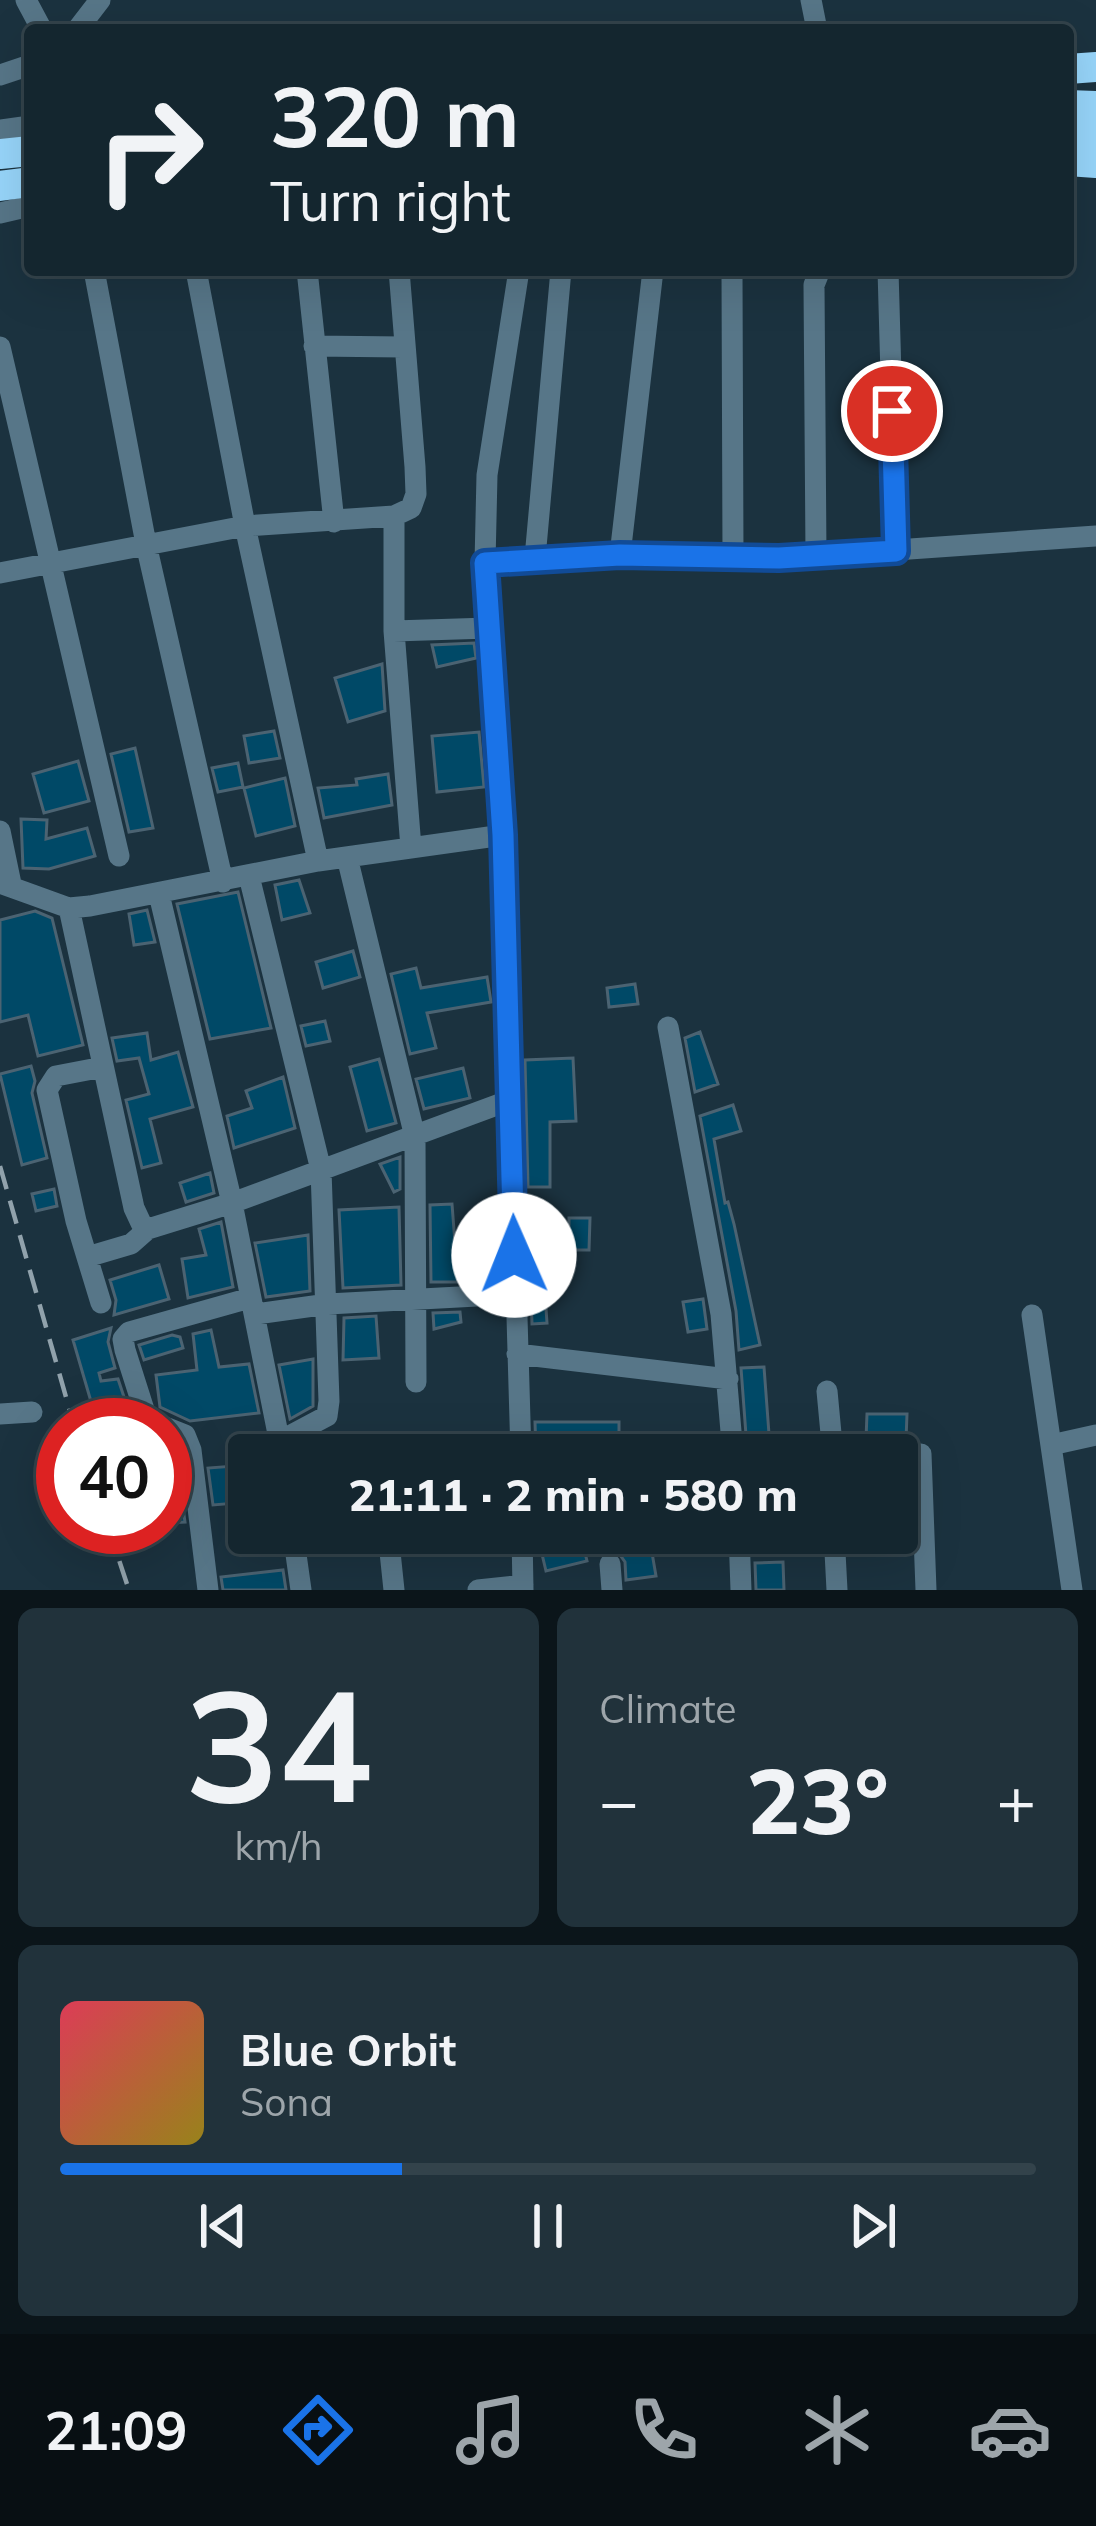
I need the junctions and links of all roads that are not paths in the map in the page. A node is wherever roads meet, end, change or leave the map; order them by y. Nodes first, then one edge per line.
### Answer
1 (100, 0) edge
2 (82, 24) edge
3 (95, 276) edge
4 (197, 276) edge
5 (308, 276) edge
6 (399, 276) edge
7 (518, 276) edge
8 (559, 276) edge
9 (652, 276) edge
10 (732, 276) edge
11 (818, 276) edge
12 (889, 276) edge
13 (314, 346) junction
14 (0, 347) edge
15 (403, 347) junction
16 (394, 516) junction
17 (334, 522) junction
18 (244, 526) junction
19 (1096, 536) edge
20 (146, 544) junction
21 (896, 551) junction
22 (620, 555) junction
23 (817, 556) junction
24 (733, 557) junction
25 (535, 558) junction
26 (49, 562) junction
27 (485, 563) junction
28 (0, 573) edge
29 (489, 628) junction
30 (394, 631) junction
31 (0, 831) edge
32 (503, 835) junction
33 (411, 848) junction
34 (119, 856) dead end
35 (347, 857) junction
36 (318, 861) junction
37 (249, 876) junction
38 (223, 882) junction
39 (6, 884) edge
40 (159, 894) junction
41 (69, 908) junction
42 (668, 1028) dead end
43 (103, 1067) junction
44 (513, 1100) junction
45 (415, 1136) junction
46 (321, 1170) junction
47 (232, 1203) junction
48 (148, 1228) junction
49 (87, 1257) junction
50 (514, 1294) junction
51 (416, 1298) junction
52 (101, 1303) dead end
53 (328, 1304) junction
54 (253, 1306) junction
55 (1032, 1316) dead end
56 (517, 1354) junction
57 (728, 1379) junction
58 (416, 1382) dead end
59 (827, 1391) dead end
60 (141, 1398) edge
61 (32, 1412) dead end
62 (0, 1414) edge
63 (278, 1434) edge
64 (301, 1434) edge
65 (520, 1434) edge
66 (732, 1434) edge
67 (831, 1434) edge
68 (1096, 1435) edge
69 (1051, 1445) junction
70 (921, 1454) dead end
71 (192, 1458) edge
72 (918, 1525) edge
73 (924, 1525) junction
74 (296, 1554) edge
75 (390, 1554) edge
76 (522, 1554) edge
77 (740, 1554) edge
78 (835, 1554) edge
79 (610, 1564) dead end
80 (523, 1587) edge
81 (208, 1590) edge
82 (301, 1590) edge
83 (394, 1590) edge
84 (478, 1590) edge
85 (612, 1590) edge
86 (741, 1590) edge
87 (837, 1590) edge
88 (926, 1590) edge
89 (1072, 1590) edge

1 - 2 street
3 - 20 street
4 - 18 street
5 - 13 street
6 - 15 street
7 - 27 street
8 - 25 street
9 - 22 street
10 - 24 street
11 - 23 street
12 - 21 street
13 - 15 street
13 - 17 street
14 - 26 street
15 - 16 street
16 - 17 street
16 - 30 street
17 - 18 street
18 - 20 street
18 - 36 street
19 - 21 street
20 - 26 street
20 - 38 street
21 - 23 street
22 - 24 street
22 - 25 street
23 - 24 street
25 - 27 street
26 - 28 street
26 - 34 street
27 - 29 street
29 - 30 street
29 - 32 street
30 - 33 street
31 - 39 street
32 - 33 street
32 - 44 street
33 - 35 street
35 - 36 street
35 - 45 street
36 - 37 street
37 - 38 street
37 - 46 street
38 - 40 street
39 - 41 street
40 - 41 street
40 - 47 street
41 - 43 street
42 - 57 street
43 - 48 street
43 - 49 street
44 - 45 street
44 - 50 street
45 - 46 street
45 - 51 street
46 - 47 street
46 - 53 street
47 - 48 street
47 - 54 street
48 - 49 street
49 - 52 street
50 - 51 street
50 - 56 street
51 - 53 street
51 - 58 street
53 - 54 street
53 - 64 street
54 - 60 street
54 - 63 street
55 - 69 street
56 - 57 street
56 - 65 street
57 - 66 street
59 - 67 street
61 - 62 street
68 - 69 street
69 - 89 street
70 - 73 street
71 - 81 street
72 - 73 street
73 - 88 street
74 - 82 street
75 - 83 street
76 - 80 street
77 - 86 street
78 - 87 street
79 - 85 street
80 - 84 street

